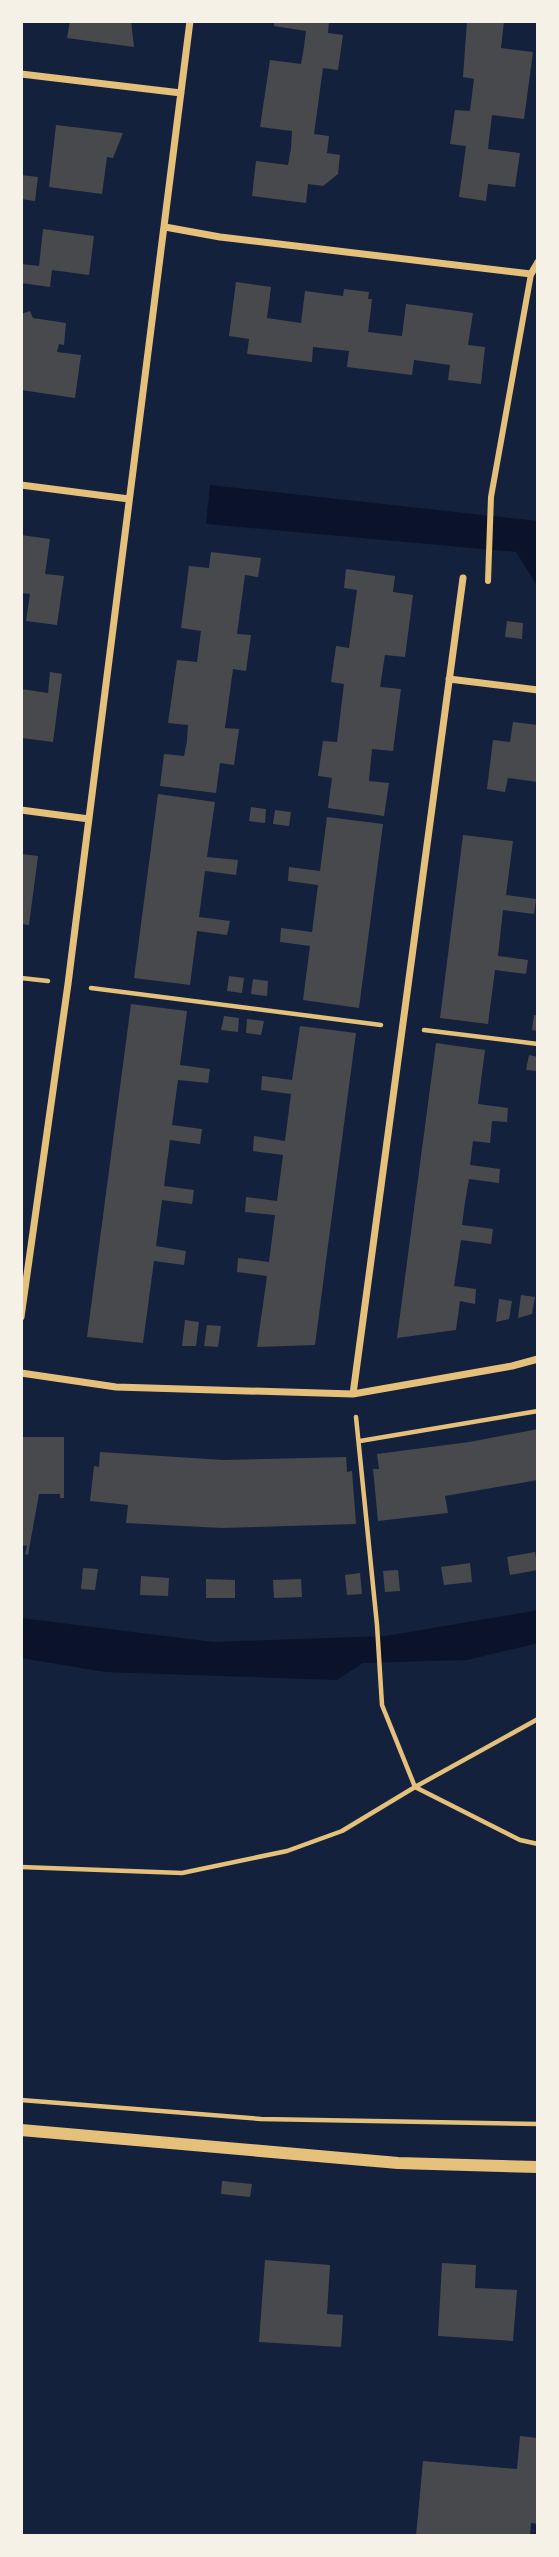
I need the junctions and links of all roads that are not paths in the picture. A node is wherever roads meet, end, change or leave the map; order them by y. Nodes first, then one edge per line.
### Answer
1 (190, 21) edge
2 (21, 74) edge
3 (181, 93) junction
4 (165, 227) junction
5 (538, 262) edge
6 (531, 274) junction
7 (21, 485) edge
8 (129, 499) junction
9 (464, 578) dead end
10 (488, 581) dead end
11 (450, 679) junction
12 (538, 690) edge
13 (21, 810) edge
14 (89, 819) junction
15 (21, 1317) edge
16 (538, 1359) edge
17 (21, 1373) edge
18 (354, 1394) junction
19 (21, 2130) edge
20 (538, 2167) edge

1 - 3 street
2 - 3 street
3 - 4 street
4 - 6 street
4 - 8 street
5 - 6 street
6 - 10 street
7 - 8 street
8 - 14 street
9 - 11 street
11 - 12 street
11 - 18 street
13 - 14 street
14 - 15 street
16 - 18 street
17 - 18 street
19 - 20 street

